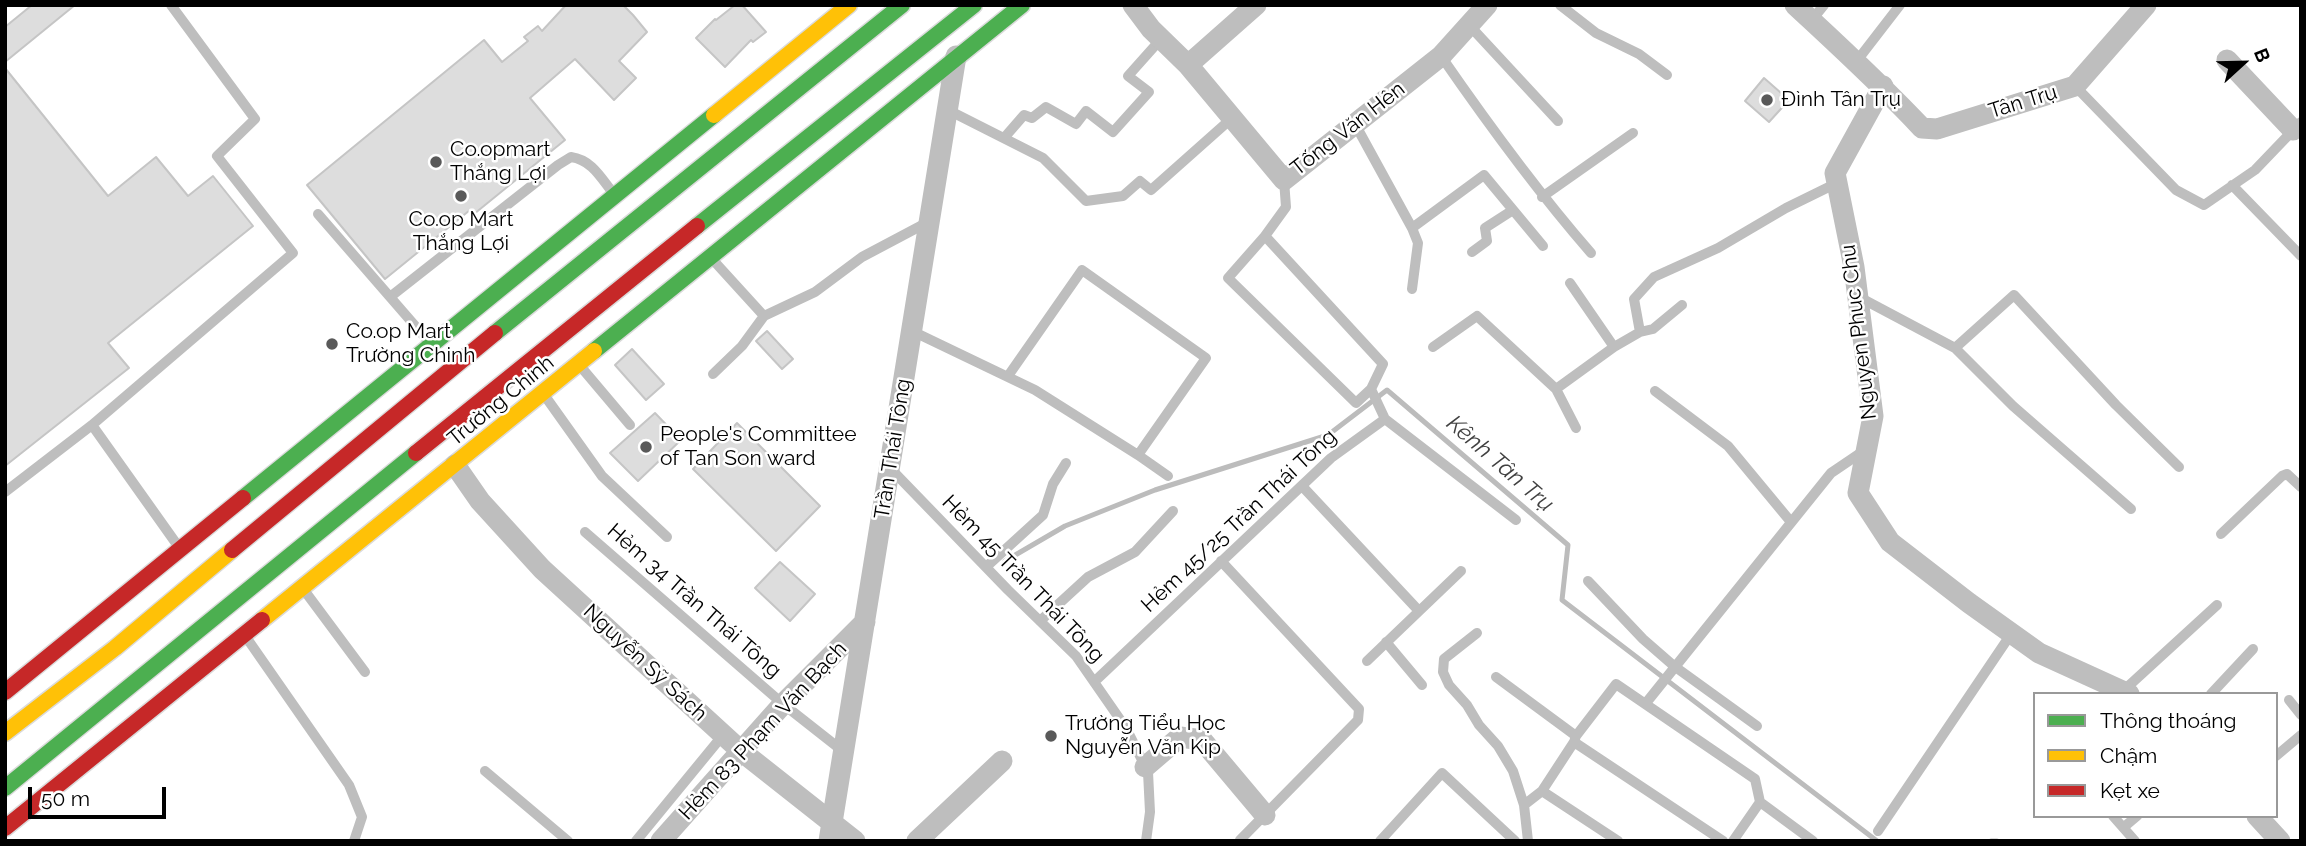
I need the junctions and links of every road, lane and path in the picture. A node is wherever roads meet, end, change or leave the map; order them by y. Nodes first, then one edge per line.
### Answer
1 (171, 5) edge
2 (849, 5) edge
3 (902, 5) edge
4 (974, 5) edge
5 (1022, 5) edge
6 (1133, 5) edge
7 (1256, 5) edge
8 (1487, 5) edge
9 (1560, 5) edge
10 (1795, 5) edge
11 (1900, 5) edge
12 (2146, 5) edge
13 (1818, 13) edge
14 (1468, 25) junction
15 (1161, 39) junction
16 (956, 56) junction
17 (1441, 56) junction
18 (2227, 60) dead end
19 (1856, 62) junction
20 (1188, 65) junction
21 (1667, 75) dead end
22 (1883, 86) junction
23 (2075, 86) junction
24 (948, 110) junction
25 (1232, 118) junction
26 (1558, 121) dead end
27 (1355, 124) junction
28 (2297, 126) edge
29 (1633, 133) dead end
30 (1004, 138) junction
31 (1284, 180) junction
32 (1837, 183) junction
33 (2232, 185) junction
34 (615, 196) junction
35 (1542, 197) junction
36 (1513, 210) junction
37 (318, 214) dead end
38 (633, 220) junction
39 (930, 221) junction
40 (1412, 228) junction
41 (1265, 236) junction
42 (1543, 246) dead end
43 (1472, 252) dead end
44 (1591, 253) dead end
45 (2301, 256) edge
46 (712, 258) junction
47 (662, 261) junction
48 (1570, 283) dead end
49 (1412, 289) dead end
50 (1857, 296) junction
51 (390, 297) junction
52 (1682, 305) dead end
53 (764, 316) junction
54 (912, 331) junction
55 (1640, 332) junction
56 (432, 345) junction
57 (1614, 346) junction
58 (1433, 347) dead end
59 (1955, 348) junction
60 (579, 364) junction
61 (712, 374) dead end
62 (1008, 376) junction
63 (1371, 389) junction
64 (1556, 389) junction
65 (1656, 391) dead end
66 (543, 393) junction
67 (1385, 419) junction
68 (92, 425) junction
69 (630, 425) dead end
70 (1576, 428) dead end
71 (1867, 448) junction
72 (1138, 455) junction
73 (1066, 463) dead end
74 (455, 465) junction
75 (2179, 467) dead end
76 (890, 468) junction
77 (1167, 475) dead end
78 (1302, 486) junction
79 (2301, 487) edge
80 (5, 492) edge
81 (2131, 509) dead end
82 (1173, 511) dead end
83 (1516, 520) dead end
84 (1791, 522) junction
85 (585, 532) dead end
86 (2221, 534) dead end
87 (667, 537) dead end
88 (180, 550) junction
89 (1221, 562) junction
90 (986, 567) junction
91 (1461, 571) dead end
92 (1588, 581) dead end
93 (302, 588) junction
94 (2217, 605) dead end
95 (1419, 611) junction
96 (1040, 621) junction
97 (865, 622) junction
98 (1477, 633) dead end
99 (2011, 634) junction
100 (244, 635) junction
101 (1386, 642) junction
102 (2253, 649) dead end
103 (1367, 661) dead end
104 (1672, 668) junction
105 (365, 672) dead end
106 (1496, 677) dead end
107 (1094, 682) junction
108 (1422, 685) dead end
109 (5, 692) edge
110 (2126, 692) edge
111 (2213, 692) edge
112 (2289, 700) dead end
113 (1646, 703) junction
114 (783, 704) junction
115 (2301, 715) edge
116 (1758, 726) dead end
117 (5, 733) edge
118 (723, 735) junction
119 (2301, 736) edge
120 (1575, 739) junction
121 (741, 751) junction
122 (844, 752) junction
123 (2278, 754) edge
124 (1002, 761) dead end
125 (1145, 767) junction
126 (485, 771) dead end
127 (5, 788) edge
128 (1542, 791) junction
129 (1760, 802) junction
130 (1524, 805) junction
131 (1265, 815) junction
132 (2115, 818) edge
133 (2135, 818) edge
134 (2259, 818) edge
135 (2124, 827) junction
136 (5, 828) edge
137 (1878, 831) dead end
138 (831, 832) edge
139 (1240, 840) edge
140 (354, 841) edge
141 (568, 841) edge
142 (636, 841) edge
143 (661, 841) edge
144 (855, 841) edge
145 (917, 841) edge
146 (1146, 841) edge
147 (1381, 841) edge
148 (1515, 841) edge
149 (1528, 841) edge
150 (1618, 841) edge
151 (1723, 841) edge
152 (1733, 841) edge
153 (1813, 841) edge
154 (2135, 841) edge
155 (2280, 841) edge

1 - 68 lane
2 - 34 main road
3 - 38 main road
4 - 47 main road, Trường Chinh
5 - 16 main road, Trường Chinh
6 - 15 street, Tống Văn Hên
7 - 20 street
8 - 14 street, Tống Văn Hên
9 - 21 lane
10 - 13 street
11 - 19 lane
12 - 23 street, Tân Trụ
13 - 19 street
14 - 17 street, Tống Văn Hên
14 - 26 lane
15 - 20 street, Tống Văn Hên
15 - 30 lane
16 - 24 street, Trần Thái Tông
16 - 46 main road, Trường Chinh
17 - 27 street, Tống Văn Hên
17 - 35 lane
18 - 28 street
19 - 22 street
20 - 25 street, Tống Văn Hên
22 - 23 street, Tân Trụ
22 - 32 street, Nguyen Phuc Chu
23 - 33 lane
24 - 30 lane
24 - 39 street, Trần Thái Tông
25 - 30 lane
25 - 31 street, Tống Văn Hên
27 - 31 street, Tống Văn Hên
27 - 40 lane
28 - 33 lane
29 - 35 lane
31 - 41 lane
32 - 50 street, Nguyen Phuc Chu
32 - 55 lane
33 - 45 lane
34 - 38 main road
34 - 51 lane
34 - 56 main road
35 - 44 lane
36 - 40 lane
36 - 42 lane
36 - 43 lane
37 - 51 lane
38 - 47 main road
38 - 117 main road
39 - 53 lane
39 - 54 street, Trần Thái Tông
40 - 49 lane
41 - 63 lane
41 - 63 lane
46 - 47 main road, Trường Chinh
46 - 53 lane
47 - 60 main road, Trường Chinh
47 - 127 main road, Trường Chinh
48 - 57 lane
50 - 59 lane
50 - 71 street, Nguyen Phuc Chu
51 - 56 lane
52 - 55 lane
53 - 61 lane
54 - 62 lane
54 - 76 street, Trần Thái Tông
55 - 57 lane
56 - 88 main road
57 - 64 lane
58 - 64 lane
59 - 75 lane
59 - 81 lane
60 - 66 main road, Trường Chinh
60 - 69 lane
62 - 72 lane
62 - 72 lane
63 - 67 lane
64 - 70 lane
65 - 84 lane
66 - 74 main road, Trường Chinh
66 - 87 lane
67 - 78 lane, Hẻm 45/25 Trần Thái Tông
67 - 83 lane
68 - 80 lane
68 - 88 lane
71 - 84 lane
71 - 99 street, Nguyen Phuc Chu
72 - 77 lane
73 - 90 lane
74 - 93 main road, Trường Chinh
74 - 118 street, Nguyễn Sỹ Sách
76 - 90 lane, Hẻm 45 Trần Thái Tông
76 - 97 street, Trần Thái Tông
78 - 89 lane, Hẻm 45/25 Trần Thái Tông
78 - 95 lane
79 - 86 lane
82 - 96 lane
84 - 104 lane
85 - 114 lane, Hẻm 34 Trần Thái Tông
88 - 109 main road
89 - 107 lane, Hẻm 45/25 Trần Thái Tông
89 - 131 lane
90 - 96 lane, Hẻm 45 Trần Thái Tông
91 - 95 lane
92 - 104 lane
93 - 100 main road, Trường Chinh
93 - 105 lane
94 - 110 lane
95 - 101 lane
96 - 107 lane, Hẻm 45 Trần Thái Tông
97 - 114 street, Hẻm 83 Phạm Văn Bạch
97 - 122 street, Trần Thái Tông
98 - 130 lane
99 - 110 street, Nguyen Phuc Chu
99 - 137 lane
100 - 136 main road, Trường Chinh
100 - 140 lane
101 - 103 lane
101 - 108 lane
102 - 111 lane
104 - 113 lane
104 - 116 lane
106 - 120 lane
107 - 125 lane, Hẻm 45 Trần Thái Tông
112 - 115 lane
113 - 120 lane
113 - 129 lane
114 - 121 street, Hẻm 83 Phạm Văn Bạch
114 - 122 lane, Hẻm 34 Trần Thái Tông
118 - 121 street, Nguyễn Sỹ Sách
118 - 142 lane
119 - 123 lane
120 - 128 lane
120 - 151 lane
121 - 138 street, Nguyễn Sỹ Sách
121 - 143 street, Hẻm 83 Phạm Văn Bạch
122 - 138 street, Trần Thái Tông
124 - 145 street
125 - 131 street
125 - 146 lane, Hẻm 45 Trần Thái Tông
126 - 141 lane
128 - 130 lane
128 - 150 lane
129 - 152 lane
129 - 153 lane
130 - 149 lane
131 - 139 lane
132 - 135 lane
133 - 135 lane
134 - 155 street
135 - 154 lane
138 - 144 street, Nguyễn Sỹ Sách
147 - 148 lane

